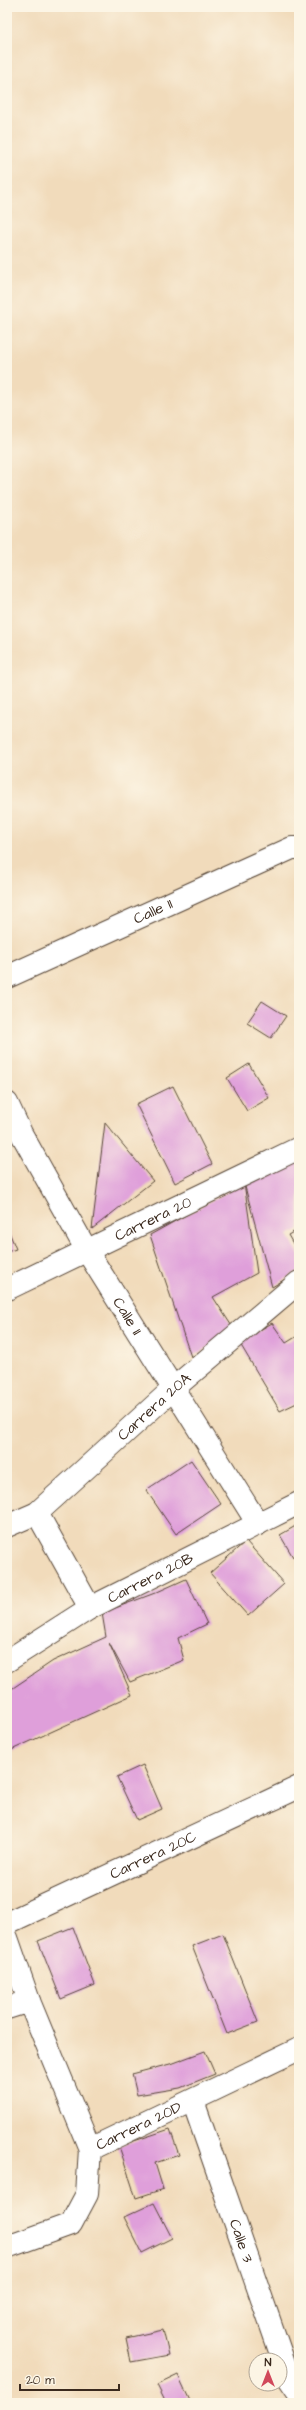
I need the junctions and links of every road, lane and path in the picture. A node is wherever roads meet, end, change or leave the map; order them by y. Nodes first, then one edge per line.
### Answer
1 (299, 848) edge
2 (7, 977) edge
3 (7, 1103) edge
4 (299, 1148) edge
5 (87, 1251) junction
6 (299, 1282) edge
7 (7, 1289) edge
8 (174, 1388) junction
9 (299, 1503) edge
10 (37, 1513) junction
11 (258, 1524) junction
12 (7, 1526) edge
13 (90, 1608) junction
14 (7, 1661) edge
15 (299, 1787) edge
16 (7, 1923) edge
17 (7, 1938) edge
18 (29, 2001) junction
19 (7, 2008) edge
20 (299, 2049) edge
21 (193, 2101) junction
22 (90, 2150) junction
23 (7, 2247) edge
24 (295, 2386) edge

1 - 2 street, Calle 11
3 - 5 street, Calle 11
4 - 5 street, Carrera 20
5 - 7 street, Carrera 20
5 - 8 street, Calle 11
6 - 8 street, Carrera 20A
8 - 10 street, Carrera 20A
8 - 11 street, Calle 11
9 - 11 street, Carrera 20B
10 - 12 street, Carrera 20A
10 - 13 street
11 - 13 street, Carrera 20B
13 - 14 street, Carrera 20B
15 - 16 street, Carrera 20C
17 - 18 street
18 - 19 street
18 - 22 street
20 - 21 street, Carrera 20D
21 - 22 street, Carrera 20D
21 - 24 street, Calle 3
22 - 23 street, Carrera 20D

